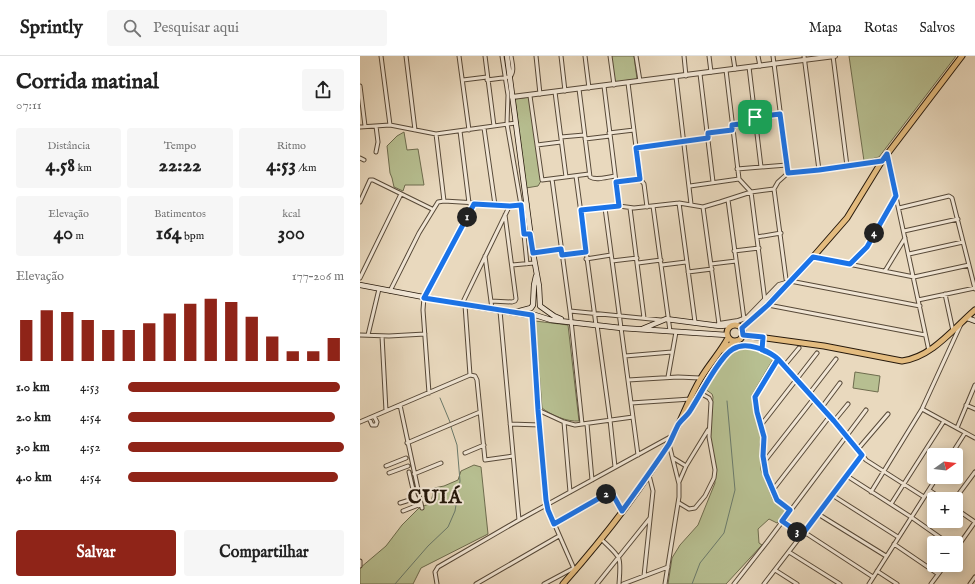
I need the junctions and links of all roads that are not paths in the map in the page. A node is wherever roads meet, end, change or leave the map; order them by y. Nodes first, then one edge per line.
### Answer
1 (381, 56) edge
2 (406, 56) edge
3 (459, 56) edge
4 (484, 56) edge
5 (502, 56) edge
6 (507, 56) edge
7 (511, 56) edge
8 (536, 56) edge
9 (561, 56) edge
10 (585, 56) edge
11 (610, 56) edge
12 (636, 56) edge
13 (684, 56) edge
14 (709, 56) edge
15 (733, 56) edge
16 (758, 56) edge
17 (773, 56) edge
18 (834, 56) edge
19 (962, 56) edge
20 (804, 58) edge
21 (774, 64) junction
22 (760, 66) junction
23 (749, 67) junction
24 (735, 69) junction
25 (726, 70) junction
26 (711, 72) junction
27 (700, 74) junction
28 (686, 76) junction
29 (507, 77) junction
30 (676, 77) junction
31 (487, 78) junction
32 (463, 80) junction
33 (640, 81) junction
34 (628, 83) junction
35 (614, 85) junction
36 (360, 86) edge
37 (604, 86) junction
38 (589, 88) junction
39 (579, 89) junction
40 (565, 91) junction
41 (555, 92) junction
42 (540, 94) junction
43 (530, 96) junction
44 (512, 97) junction
45 (780, 114) junction
46 (755, 117) junction
47 (756, 122) junction
48 (516, 123) junction
49 (507, 124) junction
50 (390, 125) junction
51 (732, 125) junction
52 (365, 126) junction
53 (376, 126) junction
54 (494, 126) junction
55 (360, 127) edge
56 (484, 128) junction
57 (415, 130) junction
58 (469, 130) junction
59 (634, 130) junction
60 (732, 130) junction
61 (460, 131) junction
62 (708, 133) junction
63 (436, 134) junction
64 (584, 135) junction
65 (609, 135) junction
66 (561, 137) junction
67 (708, 138) junction
68 (585, 139) junction
69 (685, 141) junction
70 (561, 142) junction
71 (537, 145) junction
72 (636, 148) junction
73 (376, 152) dead end
74 (887, 154) junction
75 (360, 158) edge
76 (364, 160) dead end
77 (882, 161) junction
78 (787, 165) junction
79 (847, 166) junction
80 (761, 167) junction
81 (737, 169) junction
82 (819, 170) junction
83 (788, 173) junction
84 (589, 174) junction
85 (576, 176) junction
86 (615, 176) junction
87 (566, 177) junction
88 (552, 179) junction
89 (640, 179) junction
90 (739, 179) junction
91 (616, 182) junction
92 (713, 182) junction
93 (690, 186) junction
94 (774, 188) junction
95 (751, 192) junction
96 (401, 194) junction
97 (896, 196) junction
98 (728, 200) junction
99 (444, 201) junction
100 (360, 202) edge
101 (469, 203) junction
102 (679, 203) junction
103 (474, 204) junction
104 (527, 204) junction
105 (691, 204) junction
106 (495, 205) junction
107 (521, 205) junction
108 (510, 206) junction
109 (619, 206) junction
110 (647, 206) junction
111 (653, 206) junction
112 (703, 207) junction
113 (605, 208) junction
114 (630, 208) junction
115 (898, 208) junction
116 (432, 209) junction
117 (581, 210) junction
118 (505, 215) junction
119 (958, 218) junction
120 (904, 230) junction
121 (781, 233) junction
122 (524, 234) junction
123 (530, 234) junction
124 (757, 237) junction
125 (905, 237) junction
126 (963, 242) junction
127 (758, 248) junction
128 (561, 249) junction
129 (734, 250) junction
130 (586, 252) junction
131 (533, 253) junction
132 (909, 254) junction
133 (562, 255) junction
134 (611, 255) junction
135 (485, 256) junction
136 (813, 257) junction
137 (637, 258) junction
138 (586, 259) junction
139 (661, 260) junction
140 (612, 261) junction
141 (736, 261) junction
142 (686, 262) junction
143 (534, 263) junction
144 (527, 264) junction
145 (638, 264) junction
146 (711, 264) junction
147 (850, 264) junction
148 (662, 265) junction
149 (969, 265) junction
150 (512, 266) junction
151 (712, 269) junction
152 (885, 271) junction
153 (688, 272) junction
154 (536, 273) junction
155 (914, 277) junction
156 (360, 278) edge
157 (790, 282) junction
158 (360, 285) edge
159 (379, 289) junction
160 (763, 289) junction
161 (975, 289) edge
162 (390, 291) junction
163 (772, 293) junction
164 (945, 294) junction
165 (424, 298) junction
166 (918, 300) junction
167 (491, 301) junction
168 (766, 303) junction
169 (464, 305) junction
170 (532, 306) junction
171 (920, 306) junction
172 (540, 307) junction
173 (492, 310) junction
174 (500, 310) junction
175 (975, 310) edge
176 (570, 311) junction
177 (514, 312) junction
178 (594, 313) junction
179 (532, 315) junction
180 (620, 315) junction
181 (538, 316) junction
182 (644, 318) junction
183 (966, 318) junction
184 (669, 319) junction
185 (663, 320) junction
186 (744, 320) junction
187 (975, 321) edge
188 (569, 322) junction
189 (695, 322) junction
190 (962, 322) junction
191 (719, 324) junction
192 (596, 325) junction
193 (731, 325) junction
194 (713, 326) junction
195 (621, 328) junction
196 (742, 328) junction
197 (640, 330) junction
198 (673, 332) junction
199 (952, 332) junction
200 (425, 334) junction
201 (360, 335) edge
202 (368, 335) junction
203 (743, 335) junction
204 (925, 335) junction
205 (382, 336) junction
206 (956, 336) junction
207 (727, 337) junction
208 (763, 337) junction
209 (736, 341) junction
210 (799, 348) dead end
211 (762, 350) junction
212 (721, 351) junction
213 (928, 351) junction
214 (672, 352) junction
215 (817, 353) dead end
216 (625, 356) junction
217 (778, 359) junction
218 (836, 359) dead end
219 (784, 366) junction
220 (470, 375) junction
221 (668, 377) junction
222 (700, 378) junction
223 (628, 380) junction
224 (797, 380) junction
225 (840, 383) dead end
226 (975, 386) edge
227 (429, 393) junction
228 (700, 393) junction
229 (809, 394) junction
230 (814, 398) junction
231 (691, 399) junction
232 (631, 403) junction
233 (848, 404) dead end
234 (400, 405) junction
235 (966, 405) junction
236 (822, 407) junction
237 (922, 409) junction
238 (975, 409) edge
239 (538, 410) junction
240 (866, 410) dead end
241 (386, 411) junction
242 (480, 412) junction
243 (888, 414) dead end
244 (374, 416) junction
245 (830, 416) junction
246 (633, 417) junction
247 (369, 418) junction
248 (610, 420) junction
249 (944, 420) junction
250 (834, 421) junction
251 (360, 422) edge
252 (564, 422) junction
253 (679, 423) junction
254 (510, 424) junction
255 (540, 424) junction
256 (582, 424) junction
257 (587, 424) junction
258 (761, 425) junction
259 (709, 428) junction
260 (957, 428) junction
261 (965, 432) junction
262 (673, 436) junction
263 (847, 436) junction
264 (975, 438) edge
265 (407, 443) junction
266 (669, 444) junction
267 (484, 445) junction
268 (955, 448) edge
269 (858, 449) junction
270 (466, 453) dead end
271 (638, 454) junction
272 (862, 455) junction
273 (513, 456) junction
274 (406, 458) dead end
275 (673, 458) junction
276 (764, 462) junction
277 (441, 463) dead end
278 (386, 466) dead end
279 (408, 466) dead end
280 (686, 466) junction
281 (615, 467) junction
282 (409, 472) dead end
283 (884, 472) junction
284 (975, 472) edge
285 (389, 473) dead end
286 (414, 474) junction
287 (649, 474) junction
288 (847, 476) junction
289 (592, 480) junction
290 (679, 484) junction
291 (904, 484) junction
292 (933, 484) edge
293 (772, 490) junction
294 (929, 490) junction
295 (570, 492) junction
296 (871, 492) junction
297 (932, 492) edge
298 (960, 492) edge
299 (832, 495) junction
300 (420, 497) junction
301 (924, 497) junction
302 (415, 498) junction
303 (400, 503) dead end
304 (679, 503) junction
305 (421, 504) junction
306 (547, 504) junction
307 (891, 504) junction
308 (422, 508) dead end
309 (790, 510) junction
310 (403, 511) dead end
311 (622, 511) junction
312 (818, 514) junction
313 (963, 514) edge
314 (911, 517) junction
315 (650, 518) junction
316 (519, 520) junction
317 (782, 521) junction
318 (975, 522) edge
319 (554, 524) junction
320 (803, 534) junction
321 (560, 536) junction
322 (938, 536) edge
323 (898, 537) junction
324 (601, 539) junction
325 (963, 539) edge
326 (894, 544) junction
327 (789, 552) junction
328 (619, 556) junction
329 (886, 556) junction
330 (360, 561) edge
331 (360, 566) edge
332 (668, 567) junction
333 (574, 569) junction
334 (775, 570) junction
335 (877, 571) junction
336 (938, 574) joint
337 (644, 576) junction
338 (873, 576) junction
339 (975, 577) edge
340 (565, 583) edge
341 (437, 584) edge
342 (476, 584) edge
343 (544, 584) edge
344 (597, 584) edge
345 (619, 584) edge
346 (623, 584) edge
347 (665, 584) edge
348 (734, 584) edge
349 (764, 584) edge
350 (797, 584) edge
351 (840, 584) edge
352 (868, 584) edge
353 (896, 584) edge
354 (931, 584) edge
355 (970, 584) edge

1 - 50 street
2 - 57 street
3 - 32 street
4 - 31 street
5 - 29 street
6 - 29 main road
7 - 29 street
8 - 42 street
9 - 40 street
10 - 38 street
11 - 35 street
12 - 33 street
13 - 28 street
14 - 26 street
15 - 24 street
16 - 22 street
17 - 21 street
18 - 20 street
18 - 79 street
19 - 74 main road
20 - 21 street
20 - 82 street
21 - 22 street
21 - 45 street
22 - 23 street
23 - 24 street
23 - 46 street
24 - 25 street
25 - 26 street
25 - 51 street
26 - 27 street
27 - 28 street
27 - 62 street
28 - 30 street
29 - 31 street
29 - 44 main road
29 - 49 street
30 - 33 street
30 - 69 street
31 - 32 street
31 - 54 street
32 - 58 street
33 - 34 street
34 - 35 street
34 - 59 street
35 - 37 street
36 - 52 street
37 - 38 street
37 - 65 street
38 - 39 street
39 - 40 street
39 - 64 street
40 - 41 street
41 - 42 street
41 - 66 street
42 - 43 street
43 - 44 street
43 - 71 street
44 - 48 main road
45 - 46 street
45 - 78 street
46 - 47 street
47 - 51 street
47 - 80 street
48 - 49 street
48 - 104 main road
49 - 54 street
49 - 107 street
50 - 53 street
50 - 57 street
51 - 60 street
52 - 53 street
52 - 55 street
53 - 73 street
54 - 56 street
56 - 58 street
56 - 106 street
57 - 63 street
58 - 61 street
59 - 65 street
59 - 72 street
60 - 62 street
60 - 81 street
61 - 63 street
61 - 101 street
62 - 67 street
63 - 99 street
64 - 66 street
64 - 68 street
65 - 68 street
65 - 86 street
66 - 70 street
67 - 69 street
67 - 92 street
68 - 84 street
69 - 72 street
69 - 93 street
70 - 71 street
70 - 87 street
71 - 88 street
72 - 89 street
74 - 77 main road
74 - 97 street
75 - 76 street
77 - 79 street
77 - 136 main road
78 - 80 street
78 - 83 street
79 - 82 street
80 - 81 street
81 - 90 street
82 - 83 street
83 - 94 street
84 - 85 street
84 - 86 street
85 - 87 street
85 - 117 street
86 - 91 street
87 - 88 street
88 - 128 street
89 - 91 street
89 - 110 street
90 - 92 street
90 - 95 street
91 - 109 street
92 - 93 street
93 - 105 street
94 - 95 street
94 - 121 street
95 - 98 street
95 - 124 street
96 - 100 street
96 - 116 street
96 - 156 street
97 - 115 street
97 - 147 street
98 - 112 street
98 - 129 street
99 - 101 street
99 - 116 street
101 - 103 street
102 - 105 street
102 - 111 street
102 - 142 street
103 - 106 street
103 - 165 street
104 - 107 street
104 - 123 main road
105 - 112 street
106 - 108 street
107 - 108 street
107 - 122 street
108 - 118 street
109 - 113 street
109 - 114 street
110 - 111 street
110 - 114 street
111 - 139 street
112 - 146 street
113 - 117 street
113 - 134 street
114 - 137 street
115 - 119 street
115 - 120 street
116 - 162 street
117 - 130 street
118 - 135 street
118 - 150 street
119 - 120 street
119 - 126 street
120 - 125 street
121 - 124 street
121 - 157 street
122 - 123 street
122 - 144 street
123 - 131 main road
124 - 127 street
125 - 132 street
125 - 152 street
126 - 132 street
126 - 149 street
127 - 129 street
127 - 160 street
128 - 131 street
128 - 133 street
129 - 141 street
130 - 133 street
130 - 138 street
131 - 143 main road
132 - 155 street
133 - 176 street
134 - 138 street
134 - 140 street
135 - 167 street
135 - 169 street
136 - 147 street
136 - 157 main road
137 - 140 street
137 - 145 street
138 - 178 street
139 - 145 street
139 - 148 street
140 - 180 street
141 - 146 street
141 - 186 street
142 - 148 street
142 - 153 street
143 - 144 street
143 - 154 main road
144 - 150 street
145 - 182 street
146 - 151 street
147 - 152 street
148 - 184 street
149 - 155 street
149 - 161 street
150 - 167 street
151 - 153 street
151 - 191 street
152 - 155 street
153 - 189 street
154 - 170 main road
154 - 172 main road
155 - 166 street
157 - 163 street
157 - 168 main road
157 - 171 street
158 - 159 main road
159 - 162 main road
159 - 202 street
160 - 163 street
160 - 168 street
161 - 164 street
162 - 165 main road
163 - 168 street
164 - 166 street
164 - 199 street
165 - 169 main road
165 - 200 street
166 - 171 street
167 - 173 street
168 - 186 street
168 - 196 main road
168 - 204 street
169 - 173 main road
169 - 220 street
170 - 172 main road
170 - 177 main road
170 - 179 main road
171 - 204 street
172 - 181 main road
172 - 188 main road
173 - 174 main road
174 - 177 main road
174 - 254 street
175 - 183 main road
176 - 178 street
176 - 188 street
177 - 179 main road
178 - 180 street
178 - 192 street
179 - 181 main road
179 - 239 street
180 - 182 street
180 - 195 street
181 - 188 main road
182 - 185 street
183 - 187 main road
183 - 190 main road
184 - 185 main road
184 - 189 main road
184 - 198 street
185 - 197 main road
186 - 191 street
188 - 192 main road
188 - 256 street
189 - 194 main road
190 - 199 main road
190 - 206 street
191 - 194 street
192 - 195 main road
192 - 248 street
193 - 194 main road
193 - 196 main road
193 - 207 main road
195 - 197 main road
195 - 216 street
196 - 203 main road
197 - 198 main road
198 - 207 main road
198 - 214 street
199 - 206 street
199 - 213 main road
200 - 205 street
200 - 227 street
201 - 202 street
202 - 205 street
203 - 208 main road
203 - 209 main road
204 - 213 street
205 - 241 street
206 - 237 street
207 - 209 main road
207 - 212 main road
208 - 211 street
208 - 213 main road
209 - 212 main road
210 - 219 street
211 - 217 street
211 - 228 street
212 - 222 main road
214 - 216 street
214 - 221 street
215 - 224 street
216 - 223 street
217 - 219 street
217 - 258 street
218 - 229 street
219 - 224 street
220 - 227 street
220 - 242 street
221 - 222 street
221 - 223 street
222 - 231 main road
223 - 232 street
224 - 229 street
224 - 258 street
225 - 236 street
226 - 235 street
227 - 234 street
228 - 253 street
228 - 259 street
229 - 230 street
230 - 236 street
230 - 276 street
231 - 232 street
231 - 253 main road
232 - 246 street
233 - 250 street
234 - 241 street
234 - 265 street
235 - 238 street
235 - 260 street
236 - 245 street
237 - 249 street
237 - 283 street
239 - 252 street
239 - 255 street
240 - 263 street
241 - 244 street
242 - 265 street
242 - 267 street
243 - 269 street
244 - 247 street
244 - 247 street
245 - 250 street
245 - 293 street
246 - 248 street
246 - 271 street
247 - 251 street
248 - 257 street
248 - 281 street
249 - 260 street
249 - 291 street
250 - 263 street
252 - 256 street
252 - 295 street
253 - 262 main road
254 - 255 street
254 - 273 street
255 - 306 street
256 - 257 street
257 - 289 street
258 - 276 street
259 - 280 street
259 - 304 street
260 - 261 street
261 - 264 street
261 - 268 street
262 - 266 main road
262 - 271 street
263 - 269 street
263 - 309 street
265 - 286 street
266 - 275 street
266 - 287 main road
267 - 270 street
267 - 273 street
269 - 272 street
271 - 281 street
272 - 283 street
272 - 288 street
273 - 316 street
274 - 278 street
275 - 280 street
275 - 290 street
276 - 293 street
277 - 286 street
279 - 285 street
280 - 290 street
281 - 289 street
282 - 302 street
283 - 291 street
283 - 296 street
284 - 298 street
286 - 300 street
287 - 311 main road
287 - 315 street
288 - 296 street
288 - 299 street
289 - 295 street
290 - 304 street
291 - 301 street
291 - 307 street
292 - 294 street
293 - 309 street
294 - 297 street
294 - 301 street
295 - 306 street
296 - 307 street
299 - 312 street
299 - 323 street
300 - 302 street
300 - 305 street
301 - 314 street
302 - 303 street
304 - 332 street
305 - 308 street
305 - 310 street
306 - 316 street
306 - 319 street
307 - 314 street
309 - 317 street
311 - 319 street
311 - 324 main road
312 - 320 street
312 - 329 street
313 - 318 street
314 - 322 street
314 - 323 street
315 - 328 street
315 - 337 street
316 - 341 street
317 - 320 street
317 - 348 street
318 - 325 street
319 - 321 street
320 - 327 street
320 - 338 street
321 - 333 street
321 - 342 street
323 - 326 street
324 - 328 street
324 - 333 main road
326 - 329 street
326 - 336 street
327 - 334 street
327 - 351 street
328 - 344 street
328 - 345 street
329 - 335 street
330 - 331 street
332 - 337 street
332 - 347 street
333 - 340 main road
333 - 343 street
334 - 349 street
334 - 350 street
335 - 338 street
335 - 353 street
336 - 354 street
337 - 346 street
338 - 352 street
339 - 355 street

